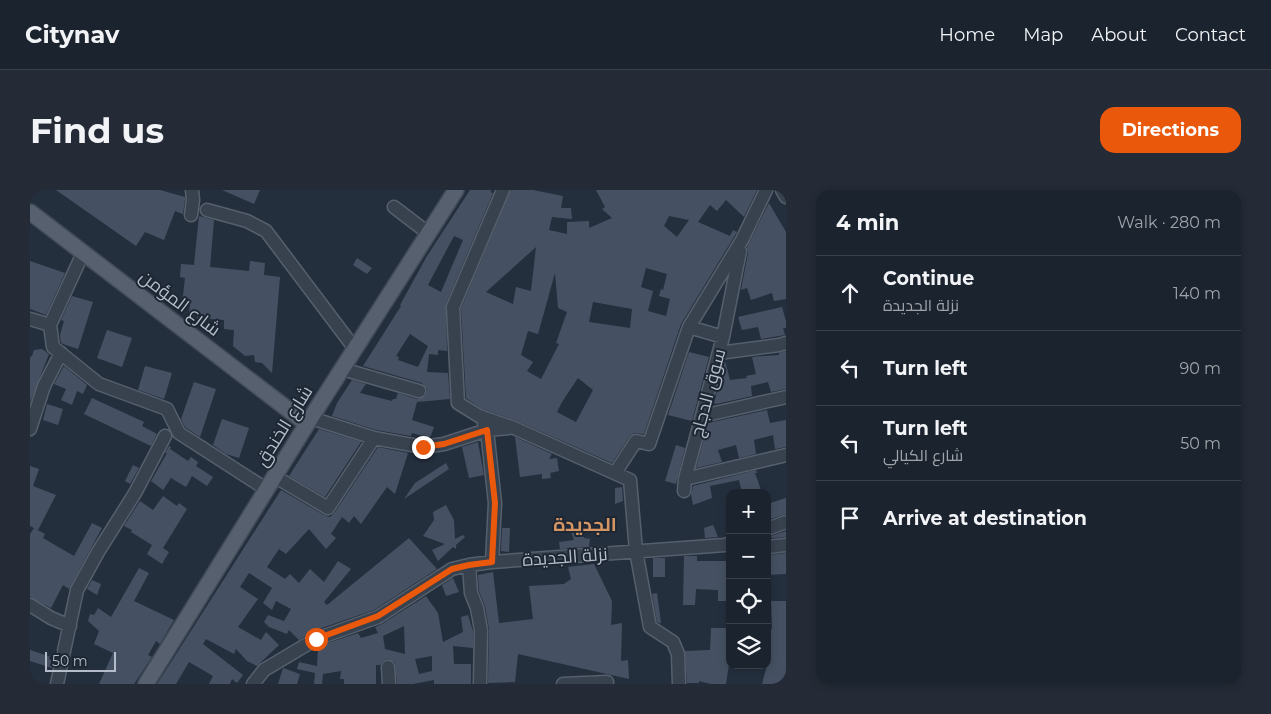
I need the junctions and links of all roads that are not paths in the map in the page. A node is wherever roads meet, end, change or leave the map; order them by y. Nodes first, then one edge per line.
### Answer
1 (192, 190) edge
2 (456, 190) edge
3 (503, 190) edge
4 (766, 190) edge
5 (782, 190) edge
6 (786, 197) edge
7 (394, 207) dead end
8 (207, 210) dead end
9 (30, 212) edge
10 (191, 215) dead end
11 (428, 234) junction
12 (742, 240) junction
13 (83, 253) junction
14 (30, 319) edge
15 (50, 325) junction
16 (689, 327) junction
17 (723, 337) junction
18 (786, 343) edge
19 (355, 349) junction
20 (61, 353) junction
21 (718, 353) junction
22 (342, 369) junction
23 (418, 391) dead end
24 (786, 398) edge
25 (479, 416) junction
26 (702, 416) junction
27 (309, 421) junction
28 (514, 428) junction
29 (30, 429) edge
30 (487, 430) junction
31 (165, 436) dead end
32 (374, 438) junction
33 (786, 455) edge
34 (615, 473) junction
35 (270, 483) junction
36 (786, 522) edge
37 (771, 528) edge
38 (726, 544) edge
39 (786, 545) edge
40 (701, 547) junction
41 (771, 547) edge
42 (636, 551) junction
43 (726, 552) edge
44 (492, 562) junction
45 (469, 565) junction
46 (30, 605) edge
47 (70, 626) junction
48 (388, 667) dead end
49 (607, 682) dead end
50 (57, 684) edge
51 (146, 684) edge
52 (253, 684) edge
53 (389, 684) edge
54 (480, 684) edge
55 (563, 684) edge
56 (679, 684) edge

1 - 10 street
2 - 11 main road, شارع الخندق
3 - 25 street
4 - 12 street
5 - 6 street
7 - 11 street
8 - 19 street
9 - 13 main road, شارع المؤمن
11 - 19 main road, شارع الخندق
12 - 16 street
12 - 17 street
13 - 15 street
13 - 27 main road, شارع المؤمن
14 - 15 street
15 - 20 street
16 - 17 street, سوق الدجاج
16 - 34 street
17 - 21 street, سوق الدجاج
18 - 21 street
19 - 22 main road, شارع الخندق
20 - 29 street
20 - 35 street
21 - 26 street, سوق الدجاج
22 - 23 street
22 - 27 main road, شارع الخندق
24 - 26 street
25 - 28 street
25 - 30 street
26 - 33 street, سوق الدجاج
27 - 32 street
27 - 35 main road, شارع الخندق
28 - 30 street
28 - 34 street
30 - 32 street
30 - 44 street
31 - 47 street
32 - 35 street
34 - 42 street
35 - 51 main road, شارع الخندق
36 - 37 street
38 - 40 street, نزلة الجديدة
39 - 41 street
40 - 42 street, نزلة الجديدة
40 - 43 street
42 - 44 street, نزلة الجديدة
42 - 56 street
44 - 45 street, نزلة الجديدة
45 - 52 street, نزلة الجديدة
45 - 54 street
46 - 47 street
47 - 50 street
48 - 53 street
49 - 55 street

